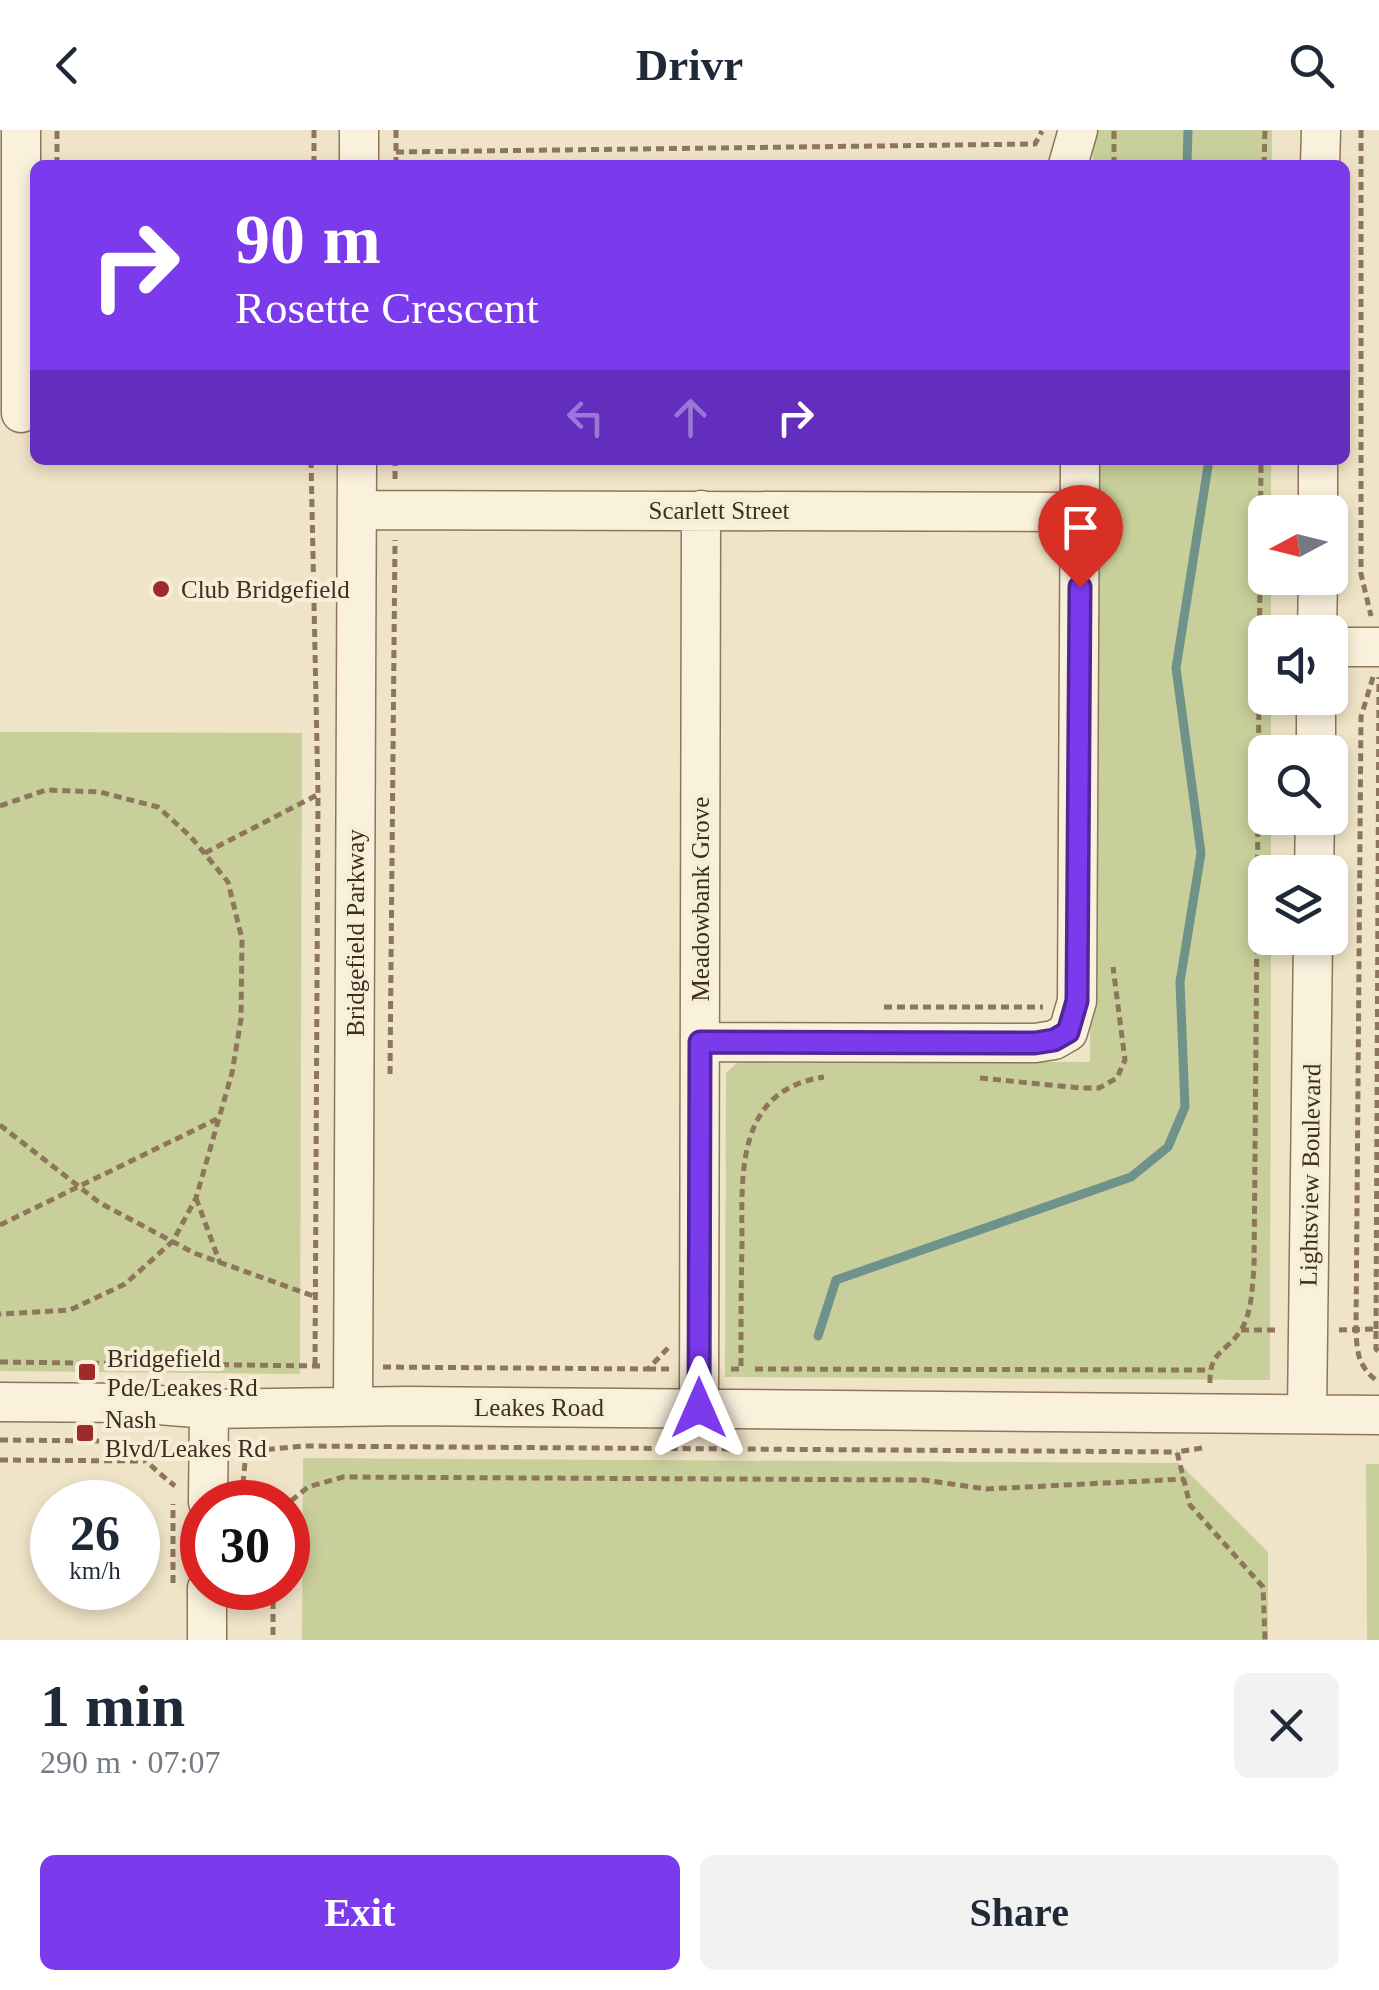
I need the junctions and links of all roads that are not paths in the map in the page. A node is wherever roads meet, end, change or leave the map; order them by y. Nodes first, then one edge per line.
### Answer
1 (21, 130) edge
2 (359, 130) edge
3 (1078, 130) edge
4 (1320, 130) edge
5 (359, 160) edge
6 (1069, 160) edge
7 (1320, 160) edge
8 (18, 239) edge
9 (19, 413) edge
10 (359, 465) edge
11 (1080, 465) edge
12 (1318, 465) edge
13 (1318, 495) edge
14 (376, 510) junction
15 (702, 510) junction
16 (1080, 512) junction
17 (1348, 650) edge
18 (1377, 655) edge
19 (1313, 955) edge
20 (700, 1042) junction
21 (0, 1402) edge
22 (353, 1406) junction
23 (699, 1408) junction
24 (209, 1409) junction
25 (1306, 1413) junction
26 (1379, 1415) edge
27 (199, 1480) edge
28 (196, 1610) edge
29 (206, 1640) edge

1 - 8 street
2 - 5 street
3 - 6 street
4 - 7 street
8 - 9 street
10 - 14 street, Bridgefield Parkway
11 - 16 street
12 - 13 street
14 - 15 street, Scarlett Street
14 - 22 street, Bridgefield Parkway
15 - 16 street, Scarlett Street
15 - 20 street, Meadowbank Grove
16 - 20 street
17 - 18 street
19 - 25 street, Lightsview Boulevard
20 - 23 street, Meadowbank Grove
21 - 24 street, Leakes Road
22 - 23 street, Leakes Road
22 - 24 street, Leakes Road
23 - 25 street, Leakes Road
24 - 27 street
25 - 26 street, Leakes Road
28 - 29 street

